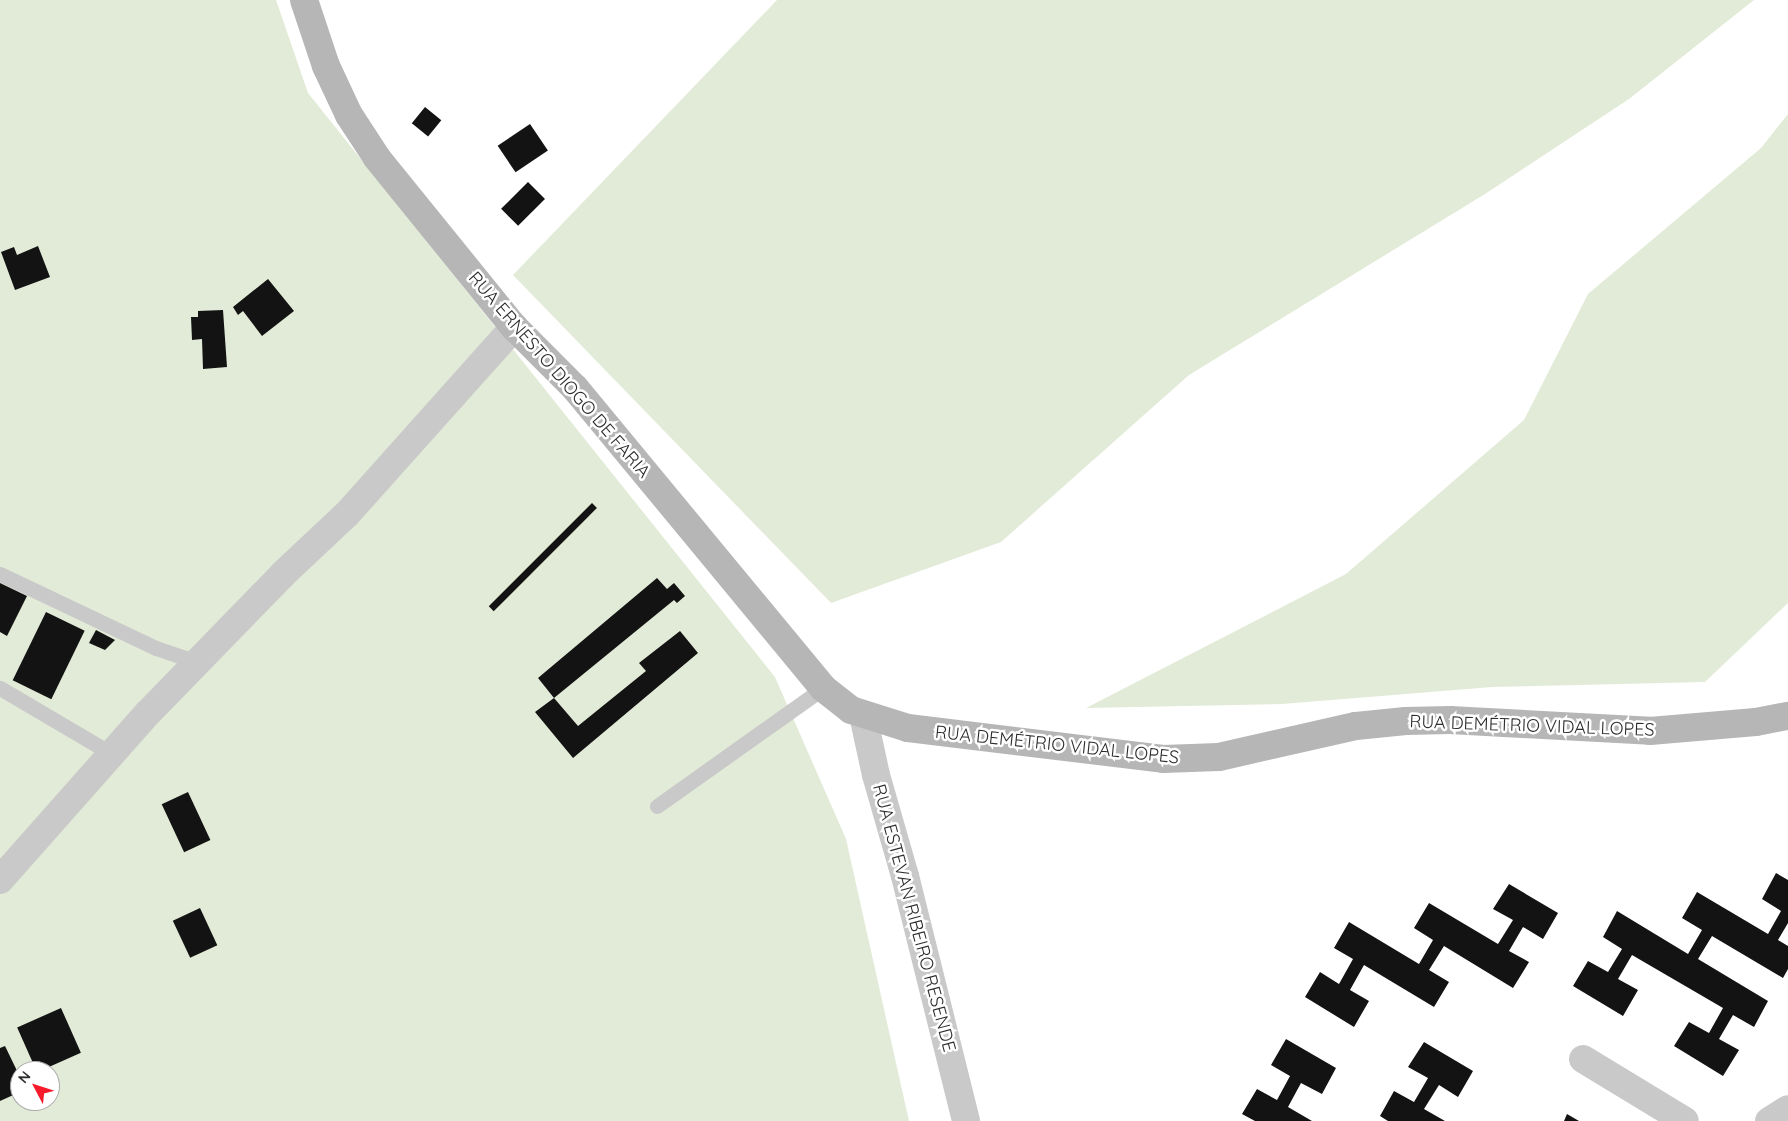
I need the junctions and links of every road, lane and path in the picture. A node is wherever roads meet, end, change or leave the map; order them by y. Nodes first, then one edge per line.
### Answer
1 (304, 0) edge
2 (514, 327) junction
3 (0, 574) edge
4 (197, 662) junction
5 (0, 688) edge
6 (823, 688) junction
7 (864, 715) junction
8 (1788, 716) edge
9 (112, 754) junction
10 (657, 806) dead end
11 (0, 880) edge
12 (1583, 1060) dead end
13 (1788, 1109) edge
14 (966, 1121) edge
15 (1685, 1121) edge
16 (1769, 1121) edge

1 - 2 main road, RUA ERNESTO DIOGO DE FARIA
2 - 4 street
2 - 6 main road, RUA ERNESTO DIOGO DE FARIA
3 - 4 lane
4 - 9 street
5 - 9 lane
6 - 7 main road, RUA ERNESTO DIOGO DE FARIA
6 - 10 lane
7 - 8 main road, RUA DEMÉTRIO VIDAL LOPES
7 - 14 street, RUA ESTEVAN RIBEIRO RESENDE
9 - 11 street
12 - 15 street
13 - 16 street

